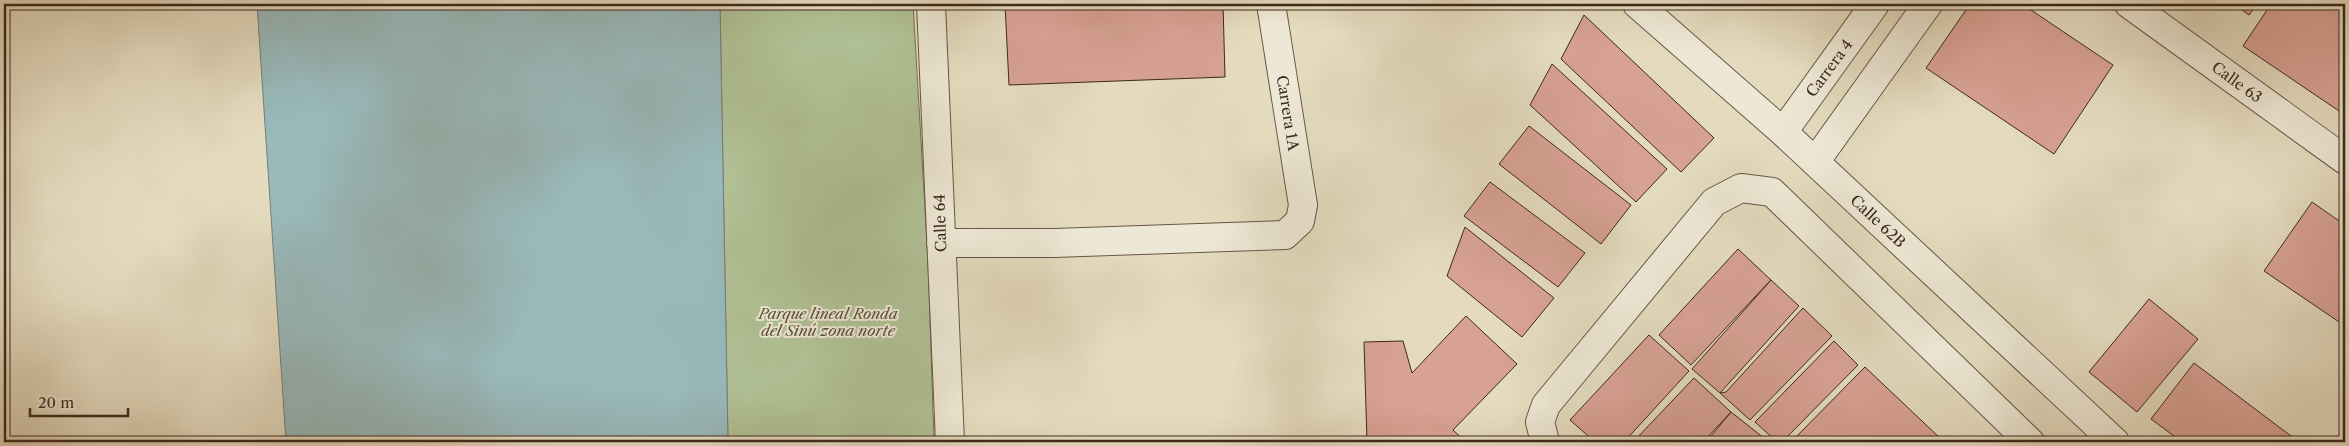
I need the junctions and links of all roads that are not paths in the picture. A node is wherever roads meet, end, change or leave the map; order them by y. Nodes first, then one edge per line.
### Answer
1 (931, 4) edge
2 (1271, 4) edge
3 (1637, 4) edge
4 (1875, 4) edge
5 (1928, 4) edge
6 (2130, 4) edge
7 (1783, 132) junction
8 (2345, 160) edge
9 (1815, 162) junction
10 (940, 243) junction
11 (950, 442) edge
12 (1545, 442) edge
13 (2030, 442) edge
14 (2115, 442) edge

1 - 10 street, Calle 64
2 - 10 street, Carrera 1A
3 - 7 street, Calle 62B
4 - 7 street, Carrera 4
5 - 9 street
6 - 8 street, Calle 63
7 - 9 street, Calle 62B
9 - 14 street, Calle 62B
10 - 11 street, Calle 64
12 - 13 street

